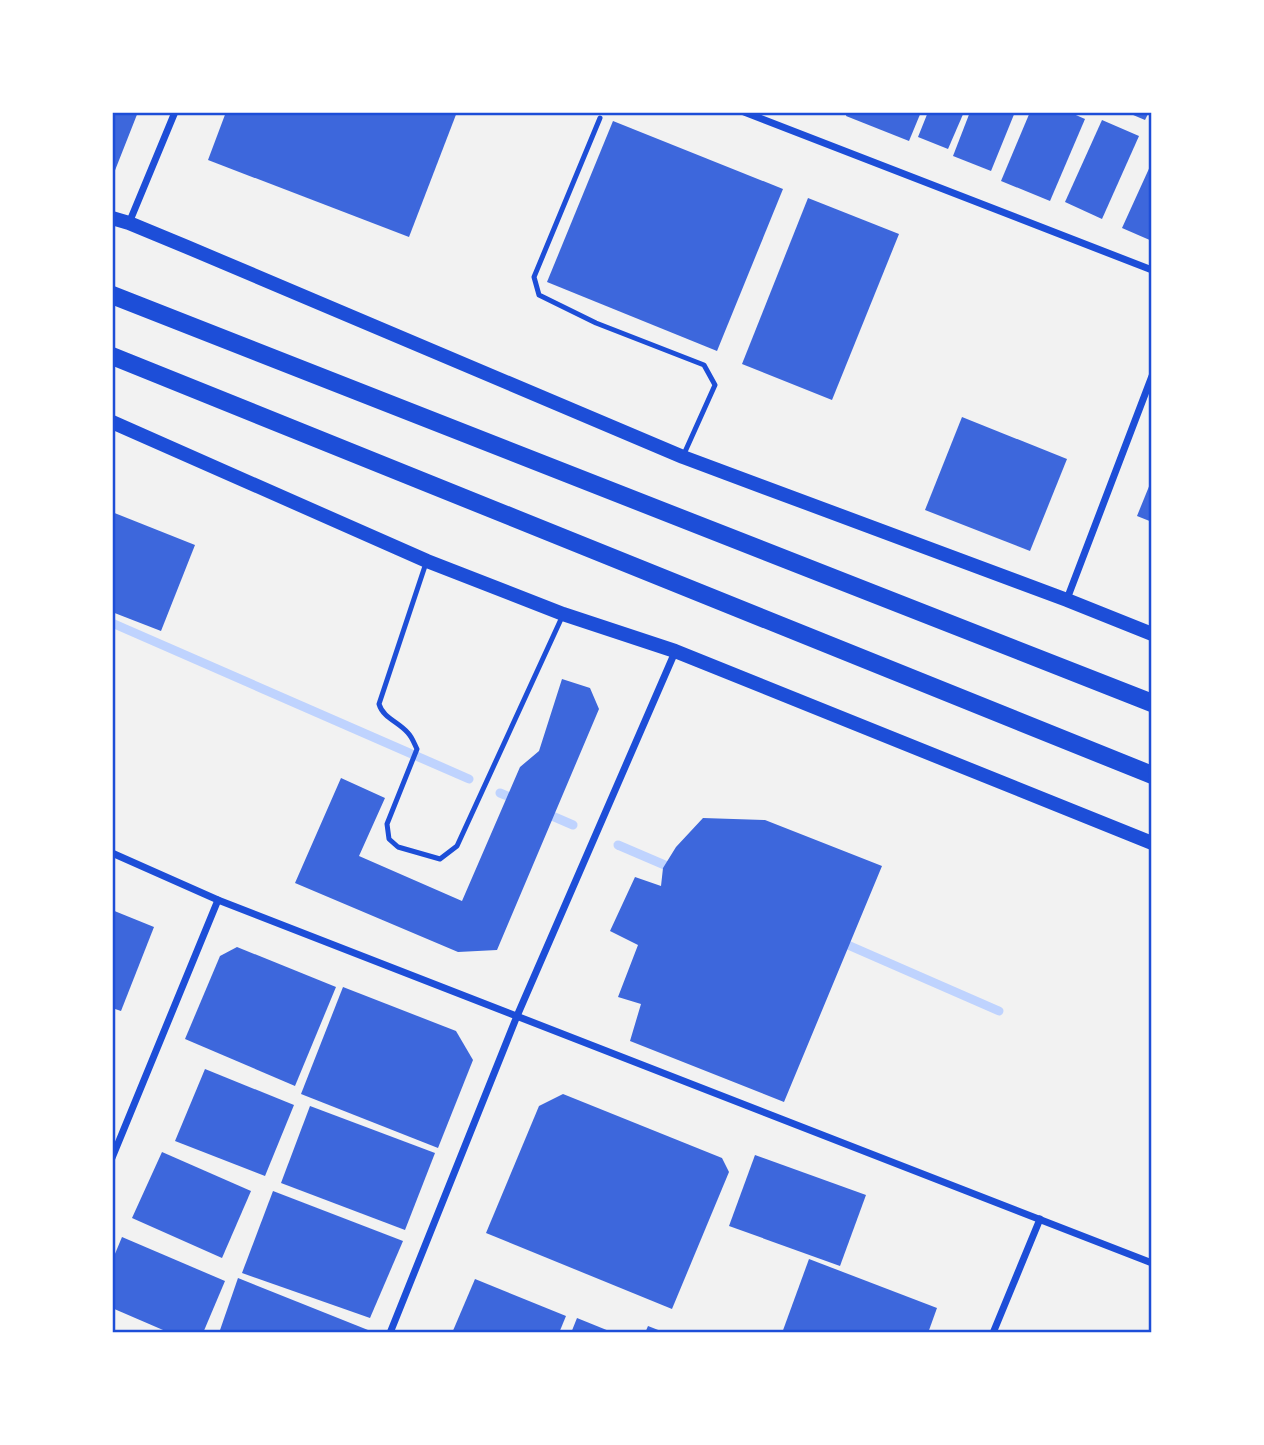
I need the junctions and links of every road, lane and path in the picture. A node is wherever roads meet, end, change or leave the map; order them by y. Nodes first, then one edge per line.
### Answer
1 (175, 112) edge
2 (744, 112) edge
3 (600, 118) dead end
4 (112, 218) edge
5 (129, 223) junction
6 (1152, 270) edge
7 (112, 295) edge
8 (112, 356) edge
9 (1152, 376) edge
10 (112, 422) edge
11 (682, 457) junction
12 (427, 561) junction
13 (1067, 600) junction
14 (563, 614) junction
15 (1152, 634) edge
16 (675, 651) junction
17 (1152, 703) edge
18 (1152, 775) edge
19 (1152, 843) edge
20 (112, 853) edge
21 (218, 900) junction
22 (517, 1016) junction
23 (112, 1158) edge
24 (1040, 1219) junction
25 (1152, 1263) edge
26 (390, 1333) edge
27 (993, 1333) edge

1 - 5 street
2 - 6 street
3 - 11 lane
4 - 5 main road
5 - 11 main road
7 - 17 main road
8 - 18 main road
9 - 13 street
10 - 12 main road
11 - 13 main road
12 - 14 main road
12 - 14 lane
13 - 15 main road
14 - 16 main road
16 - 19 main road
16 - 22 street
20 - 21 street
21 - 22 street
21 - 23 street
22 - 24 street
22 - 26 street
24 - 25 street
24 - 27 street

